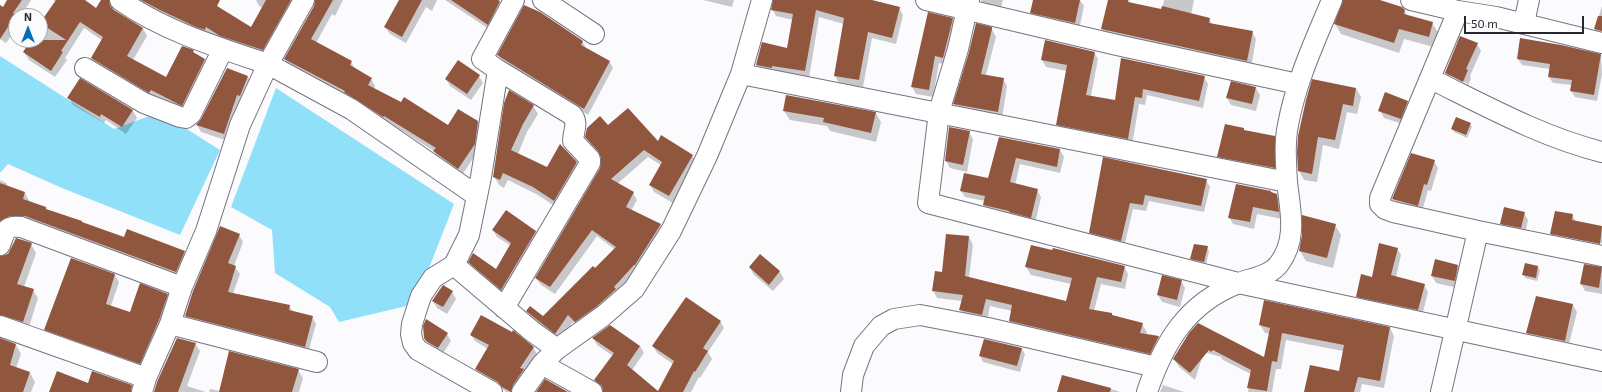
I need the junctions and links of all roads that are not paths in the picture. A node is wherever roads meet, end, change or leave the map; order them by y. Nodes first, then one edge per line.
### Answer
1 (120, 0) edge
2 (304, 0) edge
3 (514, 0) edge
4 (543, 0) edge
5 (762, 0) edge
6 (926, 0) edge
7 (1332, 0) edge
8 (1411, 0) edge
9 (1529, 0) edge
10 (968, 5) edge
11 (1458, 11) junction
12 (1524, 23) junction
13 (594, 34) dead end
14 (1602, 43) edge
15 (223, 49) junction
16 (268, 64) junction
17 (85, 68) dead end
18 (498, 70) junction
19 (741, 74) junction
20 (1430, 79) junction
21 (1298, 84) junction
22 (939, 112) junction
23 (1602, 152) edge
24 (1288, 182) junction
25 (477, 196) junction
26 (1478, 231) junction
27 (0, 245) edge
28 (1602, 256) edge
29 (454, 265) junction
30 (1238, 283) junction
31 (182, 287) junction
32 (504, 308) junction
33 (170, 324) junction
34 (0, 326) edge
35 (1455, 330) junction
36 (557, 349) junction
37 (1602, 361) edge
38 (318, 362) dead end
39 (542, 364) junction
40 (1156, 367) junction
41 (144, 385) edge
42 (492, 392) edge
43 (522, 392) edge
44 (592, 392) edge
45 (851, 392) edge
46 (1147, 392) edge
47 (1441, 392) edge

1 - 15 street
2 - 16 street
3 - 18 street
4 - 13 street
5 - 19 street
6 - 10 street
7 - 21 street
8 - 11 street
9 - 12 street
10 - 21 street
10 - 22 street
11 - 12 street
11 - 20 street
12 - 14 street
15 - 16 street
15 - 17 street
16 - 25 street
16 - 31 street
18 - 25 street
18 - 32 street
19 - 22 street
19 - 36 street
20 - 23 street
20 - 26 street
21 - 24 street
22 - 24 street
22 - 30 street
24 - 30 street
25 - 29 street
26 - 28 street
26 - 35 street
27 - 31 street
29 - 32 street
29 - 42 street
30 - 35 street
30 - 40 street
31 - 33 street
32 - 36 street
33 - 38 street
33 - 41 street
34 - 41 street
35 - 37 street
35 - 47 street
36 - 39 street
39 - 43 street
39 - 44 street
40 - 45 street
40 - 46 street

